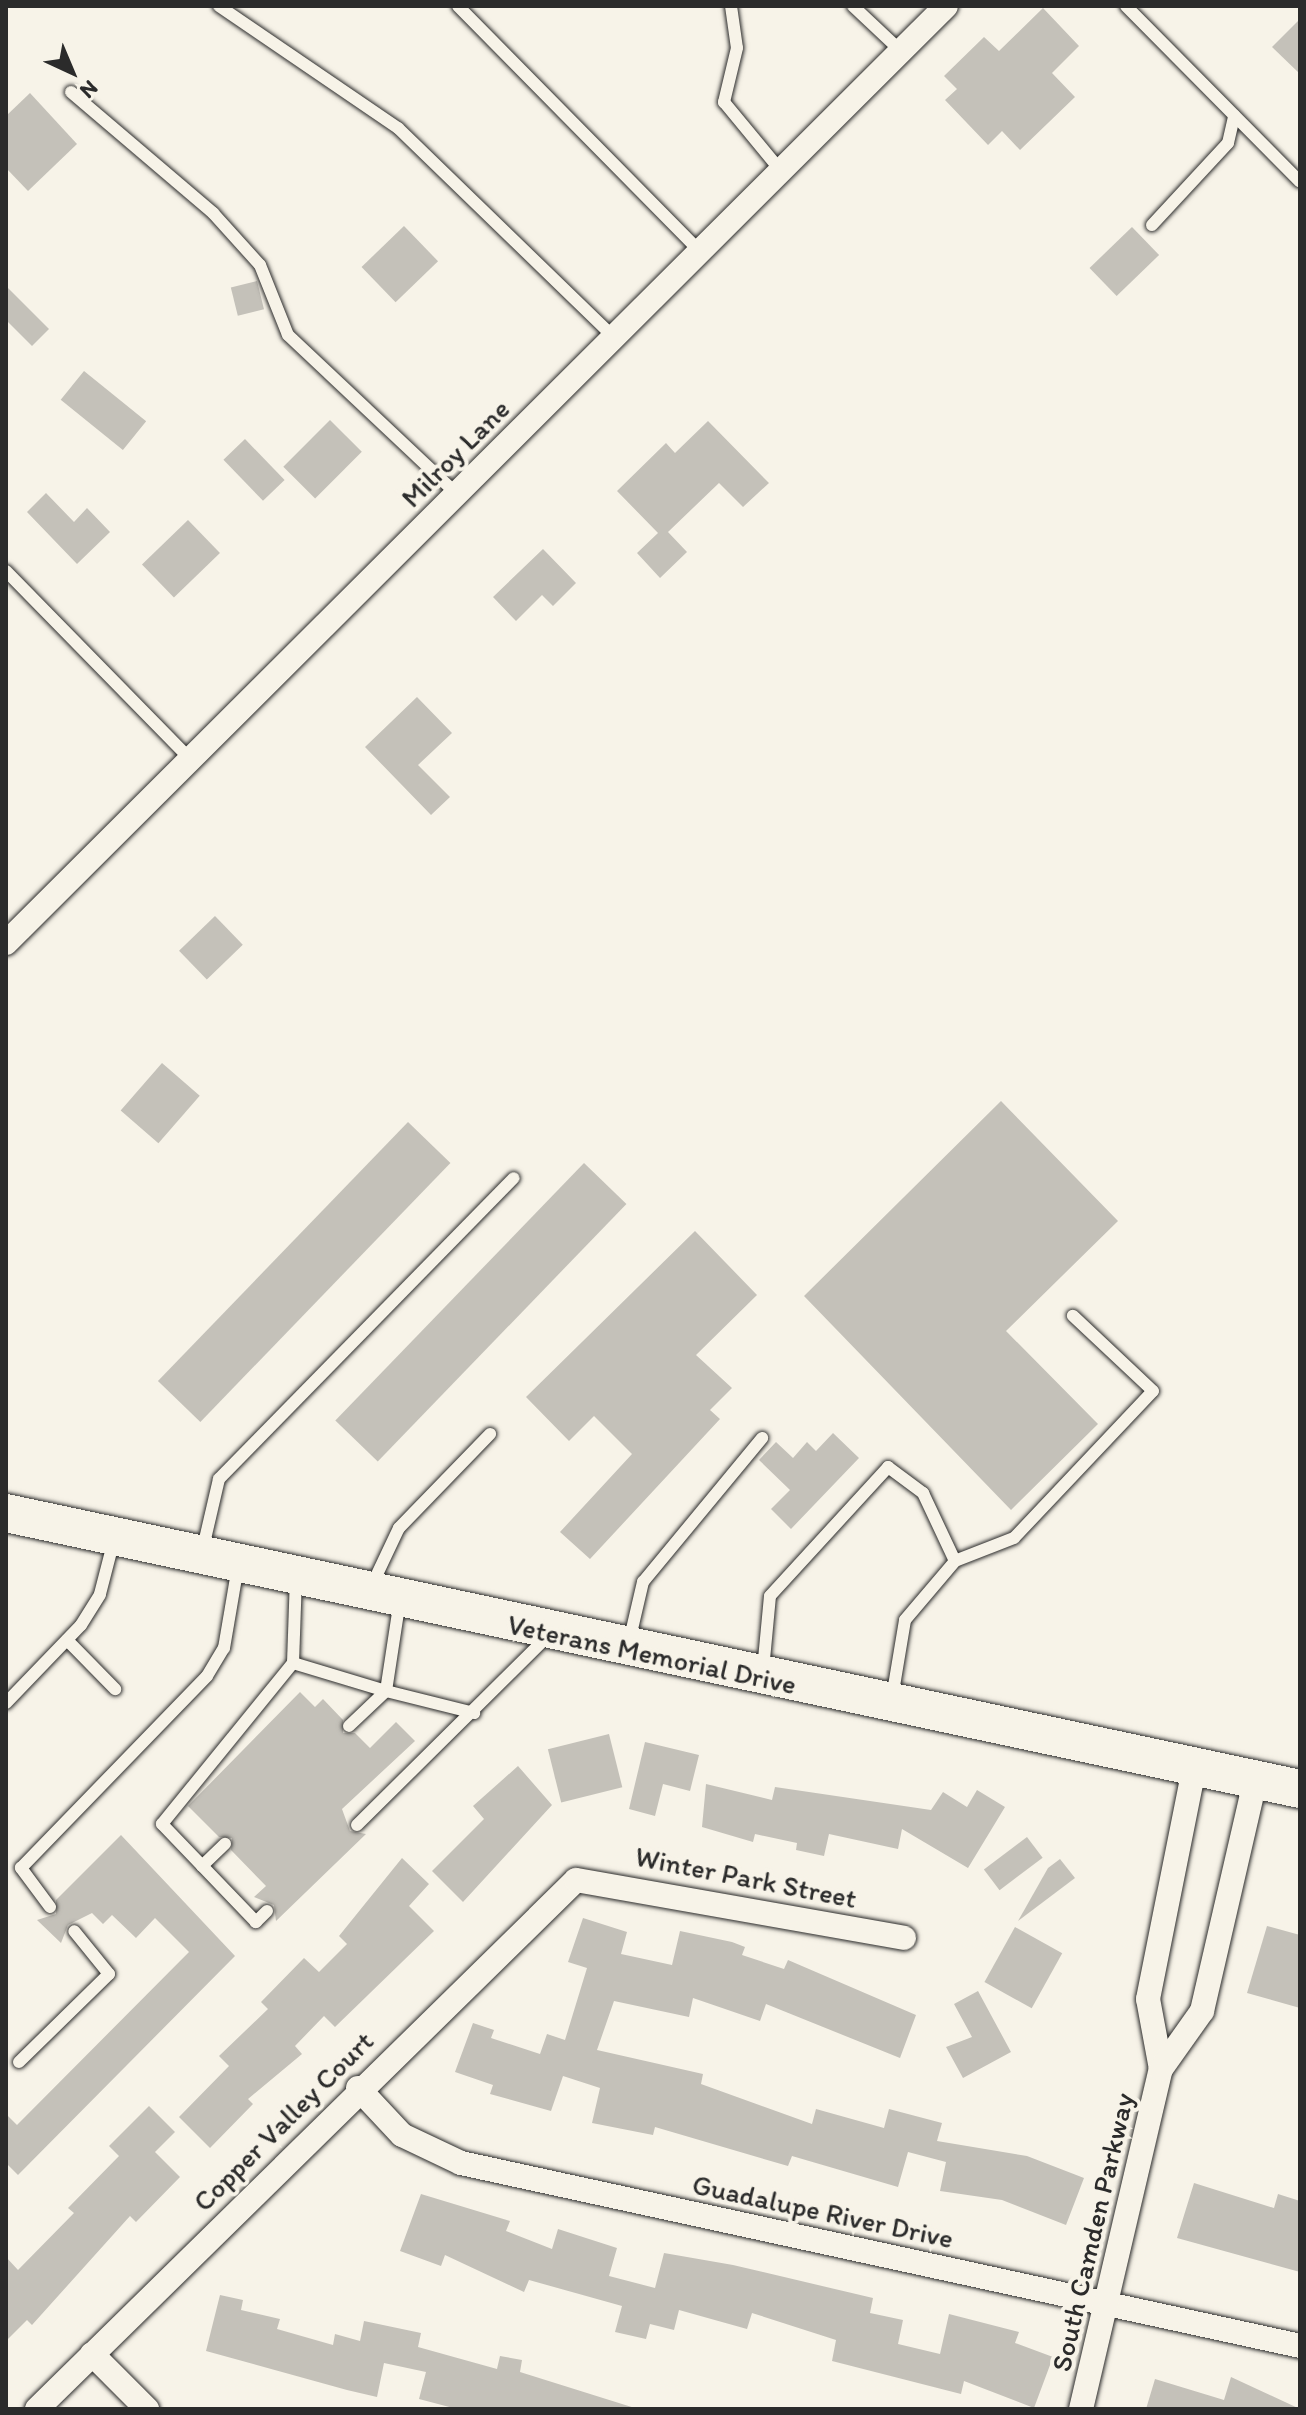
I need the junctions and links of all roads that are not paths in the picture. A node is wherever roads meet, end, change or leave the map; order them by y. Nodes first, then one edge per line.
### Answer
1 (219, 6) edge
2 (458, 6) edge
3 (731, 6) edge
4 (853, 6) edge
5 (946, 6) edge
6 (1126, 6) edge
7 (901, 51) junction
8 (71, 92) dead end
9 (1234, 116) junction
10 (781, 171) junction
11 (1300, 182) edge
12 (1152, 225) dead end
13 (700, 251) junction
14 (614, 337) junction
15 (457, 494) junction
16 (6, 571) edge
17 (191, 760) junction
18 (6, 943) edge
19 (514, 1178) dead end
20 (1073, 1316) dead end
21 (490, 1434) dead end
22 (762, 1438) dead end
23 (6, 1513) edge
24 (115, 1537) junction
25 (201, 1555) junction
26 (955, 1561) junction
27 (238, 1563) junction
28 (296, 1575) junction
29 (385, 1595) junction
30 (551, 1632) junction
31 (67, 1640) junction
32 (627, 1649) junction
33 (293, 1663) junction
34 (763, 1677) junction
35 (6, 1683) edge
36 (115, 1689) dead end
37 (386, 1691) junction
38 (16, 1693) junction
39 (6, 1703) edge
40 (890, 1705) junction
41 (474, 1713) junction
42 (349, 1726) dead end
43 (1195, 1764) junction
44 (1256, 1778) junction
45 (1300, 1789) edge
46 (357, 1825) dead end
47 (225, 1844) dead end
48 (202, 1866) junction
49 (576, 1880) joint
50 (50, 1907) dead end
51 (267, 1911) dead end
52 (74, 1931) dead end
53 (904, 1938) dead end
54 (19, 2062) dead end
55 (1161, 2069) junction
56 (358, 2088) junction
57 (1105, 2303) junction
58 (1300, 2346) edge
59 (92, 2354) junction
60 (37, 2409) edge
61 (147, 2409) edge
62 (1081, 2409) edge

1 - 14 lane
2 - 13 lane
3 - 10 lane
4 - 7 lane
5 - 7 street, Milroy Lane
6 - 9 lane
7 - 10 street, Milroy Lane
8 - 15 lane
9 - 11 lane
9 - 12 lane
10 - 13 street, Milroy Lane
13 - 14 street, Milroy Lane
14 - 15 street, Milroy Lane
15 - 17 street, Milroy Lane
16 - 17 lane
17 - 18 street, Milroy Lane
19 - 25 lane
20 - 26 lane
21 - 29 lane
22 - 32 lane
23 - 24 main road, Veterans Memorial Drive
24 - 25 main road, Veterans Memorial Drive
24 - 31 lane
25 - 27 main road, Veterans Memorial Drive
26 - 34 lane
26 - 40 lane
27 - 28 main road, Veterans Memorial Drive
27 - 50 lane
28 - 29 main road, Veterans Memorial Drive
28 - 33 lane
29 - 30 main road, Veterans Memorial Drive
29 - 37 lane
30 - 32 main road, Veterans Memorial Drive
30 - 41 lane
31 - 36 lane
31 - 38 lane
32 - 34 main road, Veterans Memorial Drive
33 - 37 lane
33 - 48 lane
34 - 40 main road, Veterans Memorial Drive
35 - 38 lane
37 - 41 lane
37 - 42 lane
38 - 39 lane
40 - 43 main road, Veterans Memorial Drive
41 - 46 lane
43 - 44 main road, Veterans Memorial Drive
43 - 55 street, South Camden Parkway
44 - 45 main road, Veterans Memorial Drive
44 - 55 street, South Camden Parkway
47 - 48 lane
48 - 51 lane
49 - 53 street, Winter Park Street
49 - 56 street, Copper Valley Court
52 - 54 lane
55 - 57 street, South Camden Parkway
56 - 57 street, Guadalupe River Drive
56 - 59 street, Copper Valley Court
57 - 58 street, Guadalupe River Drive
57 - 62 street, South Camden Parkway
59 - 60 street, Copper Valley Court
59 - 61 street

